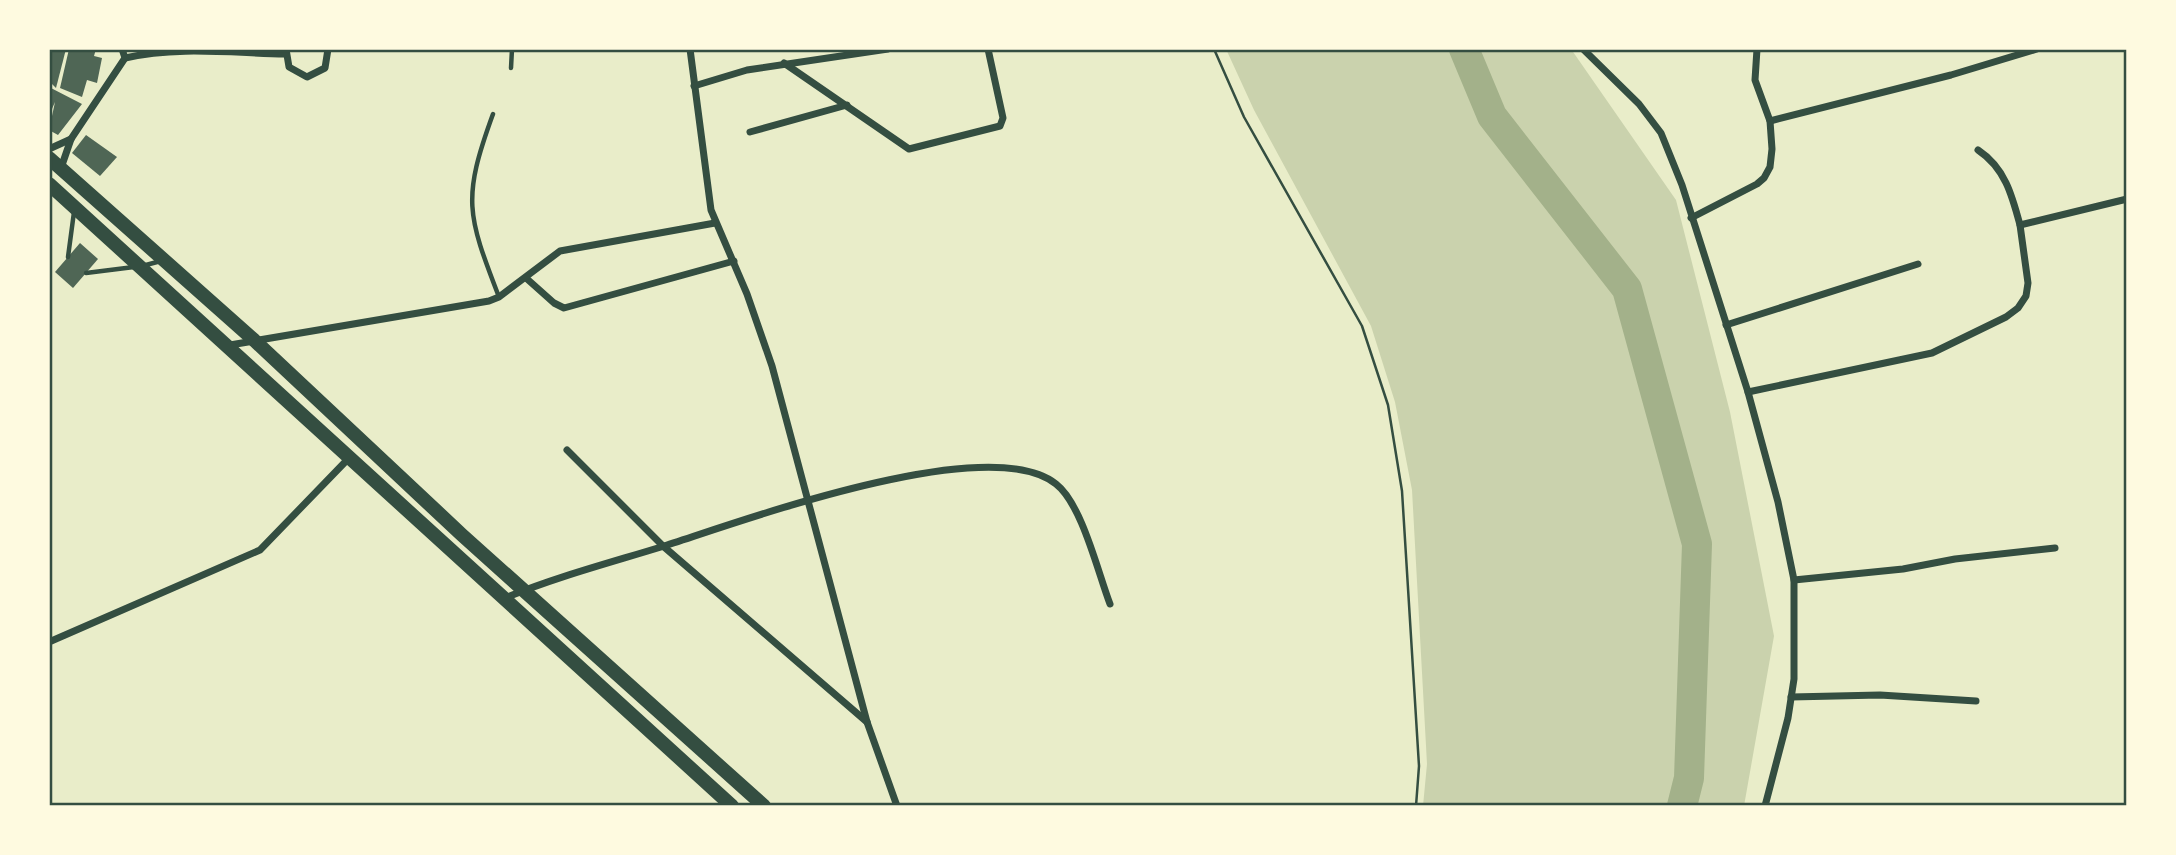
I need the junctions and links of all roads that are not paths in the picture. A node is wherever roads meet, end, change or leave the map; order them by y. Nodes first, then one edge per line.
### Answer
1 (122, 49) edge
2 (328, 49) edge
3 (512, 49) edge
4 (690, 49) edge
5 (888, 49) edge
6 (989, 49) edge
7 (1583, 49) edge
8 (1757, 49) edge
9 (2037, 49) edge
10 (856, 51) edge
11 (286, 52) edge
12 (125, 58) junction
13 (784, 63) junction
14 (512, 68) dead end
15 (694, 86) junction
16 (847, 105) junction
17 (493, 114) dead end
18 (1770, 121) junction
19 (750, 132) dead end
20 (71, 139) junction
21 (49, 149) edge
22 (1978, 150) dead end
23 (49, 158) edge
24 (61, 168) junction
25 (49, 184) edge
26 (78, 184) junction
27 (2127, 199) edge
28 (75, 206) junction
29 (1691, 218) junction
30 (715, 223) junction
31 (2020, 225) junction
32 (68, 257) dead end
33 (164, 261) junction
34 (734, 261) junction
35 (1918, 264) dead end
36 (139, 266) junction
37 (86, 274) dead end
38 (526, 278) junction
39 (499, 298) junction
40 (1726, 325) junction
41 (254, 340) junction
42 (230, 345) junction
43 (1748, 392) junction
44 (568, 450) dead end
45 (348, 459) junction
46 (408, 484) junction
47 (395, 498) junction
48 (807, 500) junction
49 (462, 535) junction
50 (448, 547) junction
51 (663, 547) junction
52 (2055, 548) dead end
53 (1794, 580) junction
54 (524, 590) junction
55 (505, 598) junction
56 (1110, 604) dead end
57 (49, 642) edge
58 (1791, 697) junction
59 (1976, 701) dead end
60 (867, 722) junction
61 (728, 773) junction
62 (712, 787) junction
63 (732, 806) edge
64 (764, 806) edge
65 (897, 806) edge
66 (1765, 806) edge

1 - 12 street
2 - 11 street
3 - 14 lane
4 - 15 street
5 - 10 street
6 - 16 street
7 - 29 street
8 - 18 street
9 - 18 street
10 - 13 street
11 - 12 street
12 - 20 street
13 - 15 street
13 - 16 street
15 - 30 street
16 - 19 street
17 - 39 lane
18 - 29 street
20 - 21 street
20 - 24 street
22 - 31 street
23 - 24 main road
24 - 26 main road
25 - 28 main road
26 - 28 lane
26 - 33 main road
27 - 31 street
28 - 32 lane
28 - 36 main road
29 - 40 street
30 - 34 street
30 - 38 street
31 - 43 street
33 - 36 lane
33 - 41 main road
34 - 38 street
34 - 48 street
35 - 40 street
36 - 37 lane
36 - 42 main road
38 - 39 street
39 - 41 street
40 - 43 street
41 - 42 street
41 - 46 main road
42 - 45 main road
43 - 53 street
44 - 51 street
45 - 47 main road
45 - 57 street
46 - 47 main road
46 - 49 main road
47 - 50 main road
48 - 51 street
48 - 56 street
48 - 60 street
49 - 50 main road
49 - 54 main road
50 - 55 main road
51 - 54 street
51 - 60 street
52 - 53 street
53 - 58 street
54 - 55 street
54 - 61 main road
55 - 62 main road
58 - 59 street
58 - 66 street
60 - 65 street
61 - 62 main road
61 - 64 main road
62 - 63 main road

